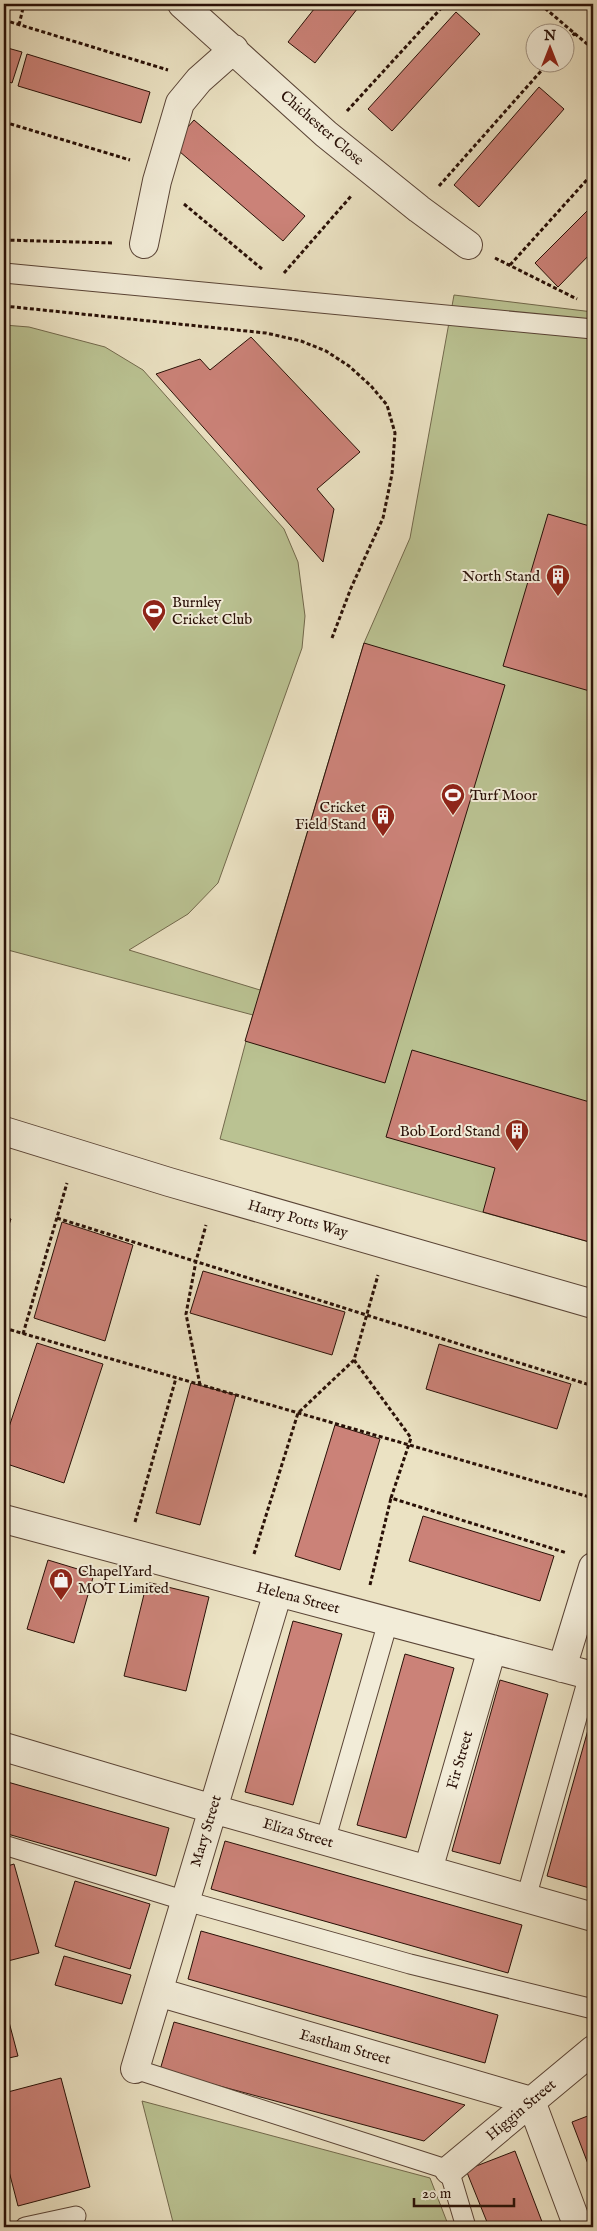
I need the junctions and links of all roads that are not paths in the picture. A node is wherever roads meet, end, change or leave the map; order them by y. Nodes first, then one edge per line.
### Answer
1 (182, 4) edge
2 (234, 50) junction
3 (144, 244) road end
4 (468, 245) road end
5 (4, 273) edge
6 (593, 329) edge
7 (4, 1131) edge
8 (593, 1304) edge
9 (4, 1519) edge
10 (584, 1561) edge
11 (278, 1592) junction
12 (375, 1618) junction
13 (492, 1649) junction
14 (562, 1668) junction
15 (591, 1676) edge
16 (4, 1747) edge
17 (213, 1809) junction
18 (325, 1841) junction
19 (4, 1845) edge
20 (428, 1870) junction
21 (526, 1898) junction
22 (186, 1901) junction
23 (593, 1917) edge
24 (158, 1992) junction
25 (593, 2009) edge
26 (593, 2050) edge
27 (135, 2070) joint
28 (531, 2101) junction
29 (449, 2170) junction
30 (76, 2216) dead end
31 (25, 2227) edge
32 (466, 2227) edge
33 (578, 2227) edge

1 - 2 street, Chichester Close
2 - 3 street
2 - 4 street, Chichester Close
5 - 6 lane
7 - 8 street, Harry Potts Way
9 - 11 street, Helena Street
10 - 14 street
11 - 12 street, Helena Street
11 - 17 street, Mary Street
12 - 13 street, Helena Street
12 - 18 lane
13 - 14 street, Helena Street
13 - 20 street, Fir Street
14 - 15 street, Helena Street
15 - 21 lane
16 - 17 street, Eliza Street
17 - 18 street, Eliza Street
17 - 22 street, Mary Street
18 - 20 street, Eliza Street
19 - 22 lane
20 - 21 street, Eliza Street
21 - 23 street, Eliza Street
22 - 24 street, Mary Street
22 - 25 lane
24 - 27 street, Mary Street
24 - 28 street, Eastham Street
26 - 28 street, Higgin Street
27 - 29 lane
28 - 29 street, Higgin Street
28 - 33 street
29 - 32 lane
30 - 31 lane

